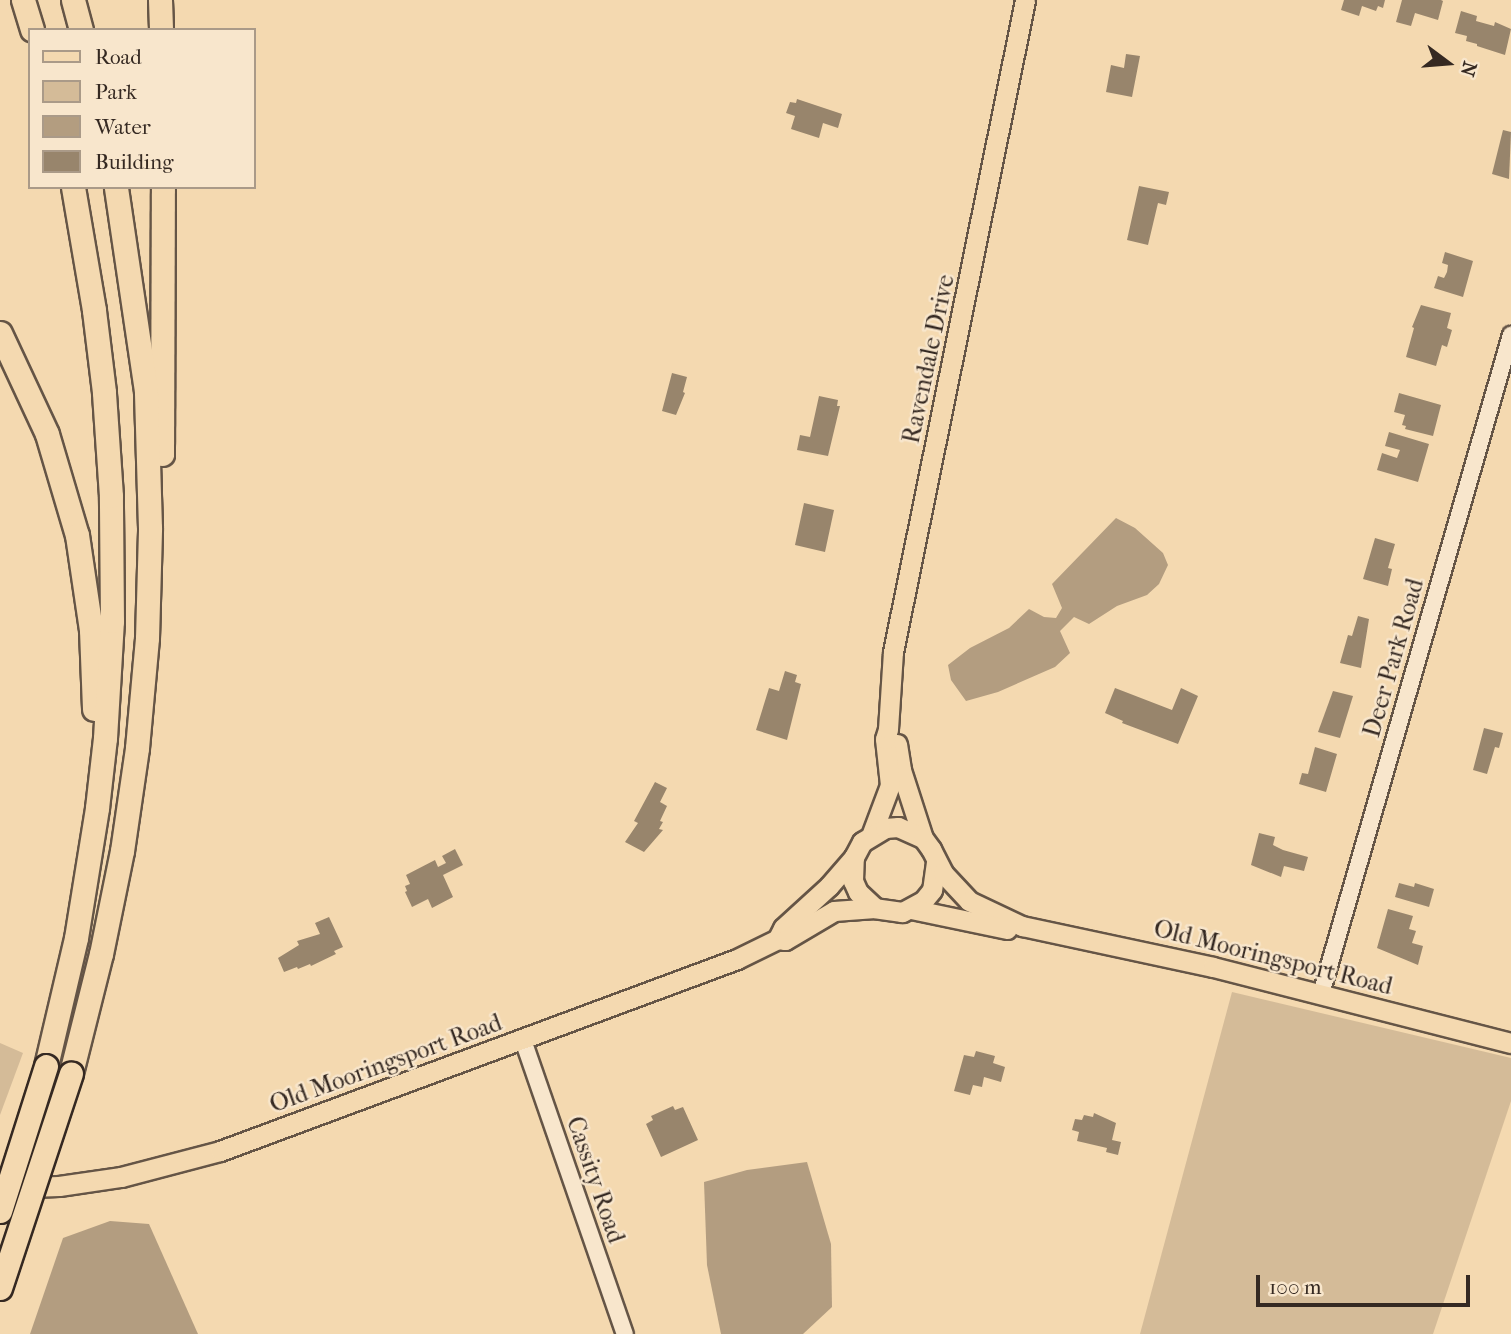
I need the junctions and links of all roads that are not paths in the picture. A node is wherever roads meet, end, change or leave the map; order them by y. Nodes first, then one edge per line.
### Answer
1 (23, 0) edge
2 (73, 0) edge
3 (160, 0) edge
4 (1025, 0) edge
5 (31, 28) edge
6 (80, 28) edge
7 (161, 28) edge
8 (73, 189) edge
9 (116, 189) edge
10 (163, 189) edge
11 (0, 332) edge
12 (1511, 335) edge
13 (147, 638) junction
14 (888, 729) junction
15 (872, 833) junction
16 (923, 838) junction
17 (853, 857) junction
18 (936, 862) junction
19 (85, 883) junction
20 (875, 908) junction
21 (911, 909) junction
22 (1022, 926) junction
23 (778, 939) junction
24 (1321, 994) junction
25 (523, 1040) junction
26 (1511, 1043) edge
27 (0, 1188) edge
28 (0, 1211) edge
29 (0, 1288) edge
30 (625, 1334) edge

1 - 5 highway
2 - 6 highway
3 - 7 highway
4 - 14 main road, Ravendale Drive
8 - 19 highway
9 - 13 highway
10 - 13 highway
11 - 19 highway
12 - 24 street, Deer Park Road
13 - 29 highway, bridge
14 - 15 main road, Ravendale Drive
14 - 16 main road, Ravendale Drive
15 - 16 main road
15 - 17 main road, Old Mooringsport Road
16 - 18 main road, Old Mooringsport Road
17 - 20 main road
17 - 23 main road, Old Mooringsport Road
18 - 21 main road
18 - 22 main road, Old Mooringsport Road
19 - 28 highway, bridge
20 - 21 main road, Old Mooringsport Road
20 - 23 main road, Old Mooringsport Road
21 - 22 main road, Old Mooringsport Road
22 - 24 main road, Old Mooringsport Road
23 - 25 main road, Old Mooringsport Road
24 - 26 main road, Old Mooringsport Road
25 - 27 main road, Old Mooringsport Road, bridge
25 - 30 street, Cassity Road

